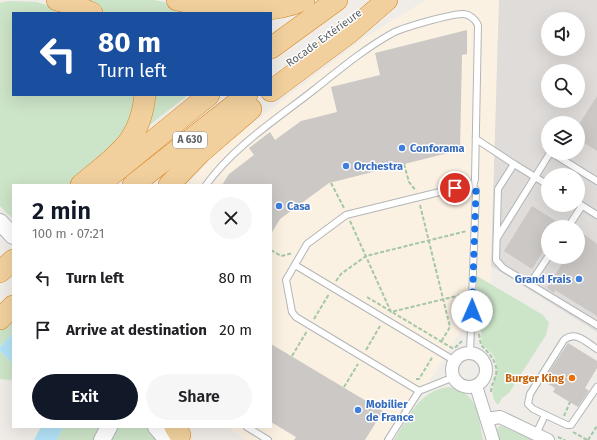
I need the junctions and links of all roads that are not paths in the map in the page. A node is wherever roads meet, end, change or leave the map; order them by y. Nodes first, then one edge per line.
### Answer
1 (57, 0) edge
2 (177, 0) edge
3 (304, 0) edge
4 (338, 0) edge
5 (378, 0) edge
6 (387, 0) edge
7 (90, 12) edge
8 (272, 47) edge
9 (272, 76) edge
10 (272, 90) edge
11 (145, 96) edge
12 (208, 96) edge
13 (246, 96) edge
14 (266, 96) edge
15 (476, 139) junction
16 (546, 160) edge
17 (562, 160) edge
18 (514, 164) junction
19 (535, 177) junction
20 (541, 180) edge
21 (597, 181) edge
22 (82, 184) edge
23 (100, 184) edge
24 (135, 184) edge
25 (170, 184) edge
26 (207, 184) edge
27 (473, 186) junction
28 (585, 207) edge
29 (597, 215) edge
30 (0, 222) edge
31 (12, 235) edge
32 (497, 238) junction
33 (12, 248) edge
34 (0, 259) edge
35 (12, 261) edge
36 (543, 264) edge
37 (295, 265) junction
38 (0, 272) edge
39 (530, 284) junction
40 (12, 293) edge
41 (0, 305) edge
42 (12, 307) edge
43 (0, 319) edge
44 (597, 325) edge
45 (597, 349) edge
46 (470, 353) junction
47 (455, 361) junction
48 (454, 377) junction
49 (476, 386) junction
50 (597, 388) edge
51 (419, 392) junction
52 (545, 415) junction
53 (487, 419) junction
54 (109, 428) edge
55 (159, 428) edge
56 (249, 428) edge
57 (176, 434) edge
58 (536, 434) junction
59 (102, 440) edge
60 (268, 440) edge
61 (388, 440) edge
62 (493, 440) edge
63 (548, 440) edge

1 - 7 highway
2 - 3 highway
4 - 8 highway
5 - 9 highway, Rocade Extérieure
6 - 10 highway
11 - 22 highway
12 - 23 highway, A 630
13 - 24 highway, A 630
14 - 25 highway
15 - 18 lane
15 - 26 lane
15 - 27 lane
16 - 19 lane
17 - 21 lane
18 - 19 lane
18 - 32 lane
19 - 20 lane
19 - 32 lane
27 - 37 lane
27 - 46 lane
28 - 29 lane
30 - 31 main road
32 - 39 lane
33 - 34 highway
35 - 38 highway
36 - 39 lane
37 - 47 lane
37 - 51 lane
39 - 44 lane
40 - 41 highway
42 - 43 highway
45 - 52 lane
46 - 47 street
46 - 49 street
47 - 48 street
48 - 49 street
48 - 51 lane
49 - 53 street
50 - 52 lane
51 - 61 lane
52 - 58 lane
53 - 58 street
53 - 62 street
54 - 59 main road
55 - 57 main road
56 - 60 lane
58 - 63 street

